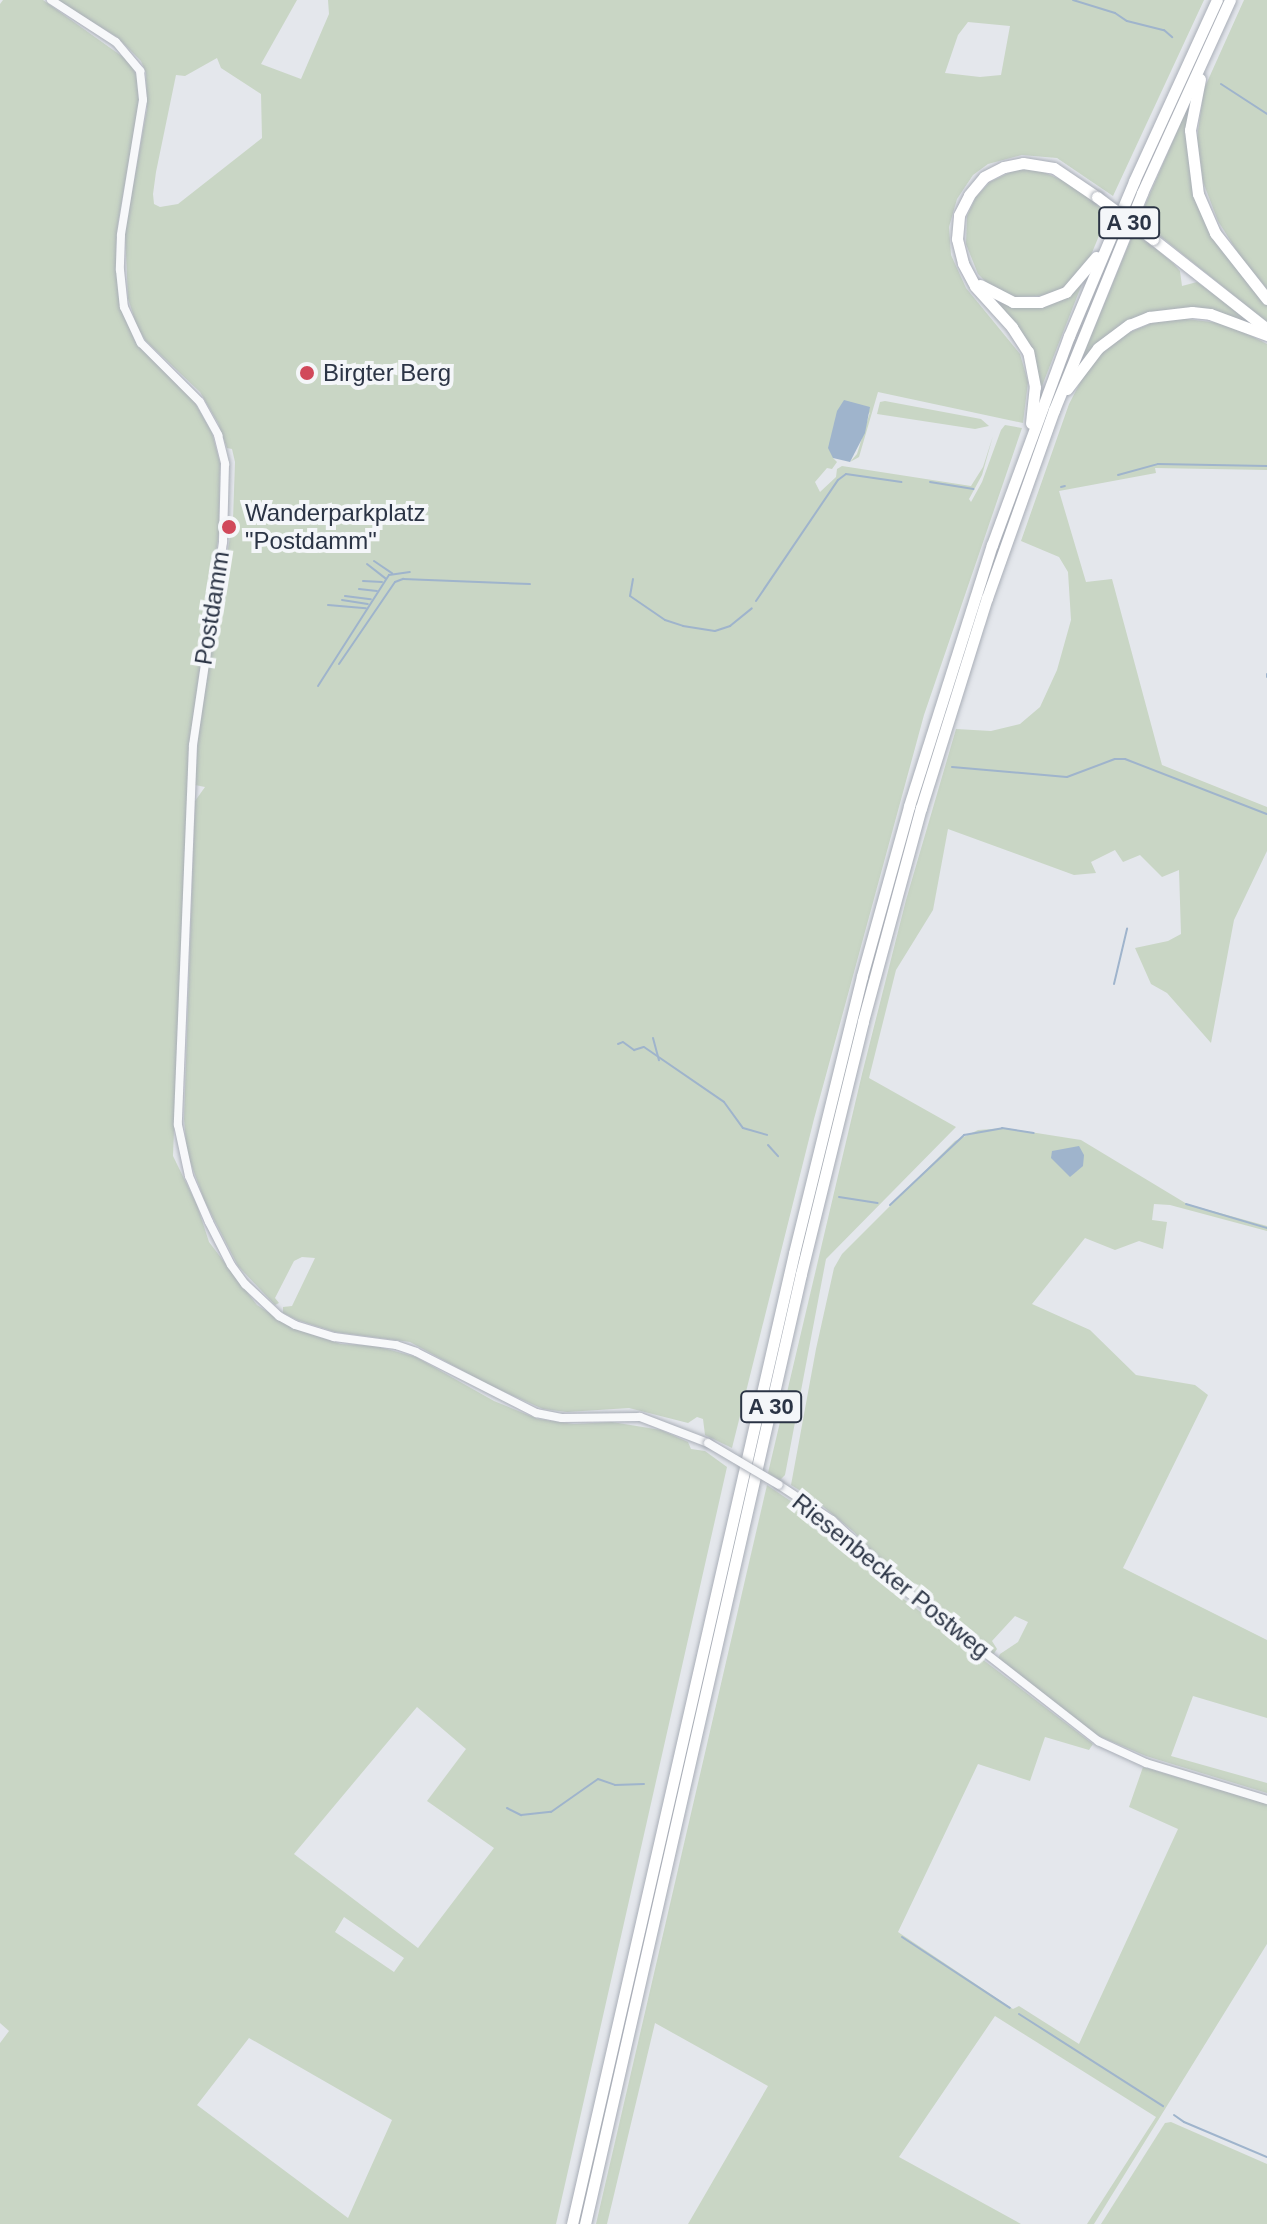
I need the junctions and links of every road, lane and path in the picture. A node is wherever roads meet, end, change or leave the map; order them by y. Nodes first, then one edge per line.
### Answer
1 (51, 0) edge
2 (1230, 0) edge
3 (1217, 8) edge
4 (1206, 36) junction
5 (1110, 237) junction
6 (969, 274) junction
7 (1267, 299) edge
8 (1267, 332) edge
9 (1054, 410) junction
10 (1040, 419) junction
11 (1035, 446) junction
12 (182, 1152) joint
13 (1267, 1800) edge
14 (572, 2224) edge
15 (585, 2224) edge

1 - 12 street, Postdamm
2 - 3 highway, A 30
3 - 4 highway, A 30
4 - 5 highway, A 30
4 - 7 highway
4 - 9 highway, A 30
5 - 6 highway
5 - 10 highway, A 30
6 - 8 highway, bridge
6 - 10 highway
8 - 9 highway
9 - 10 highway, A 30
10 - 11 highway, A 30
11 - 14 highway, A 30
11 - 15 highway, A 30
12 - 13 street, Riesenbecker Postweg, bridge

